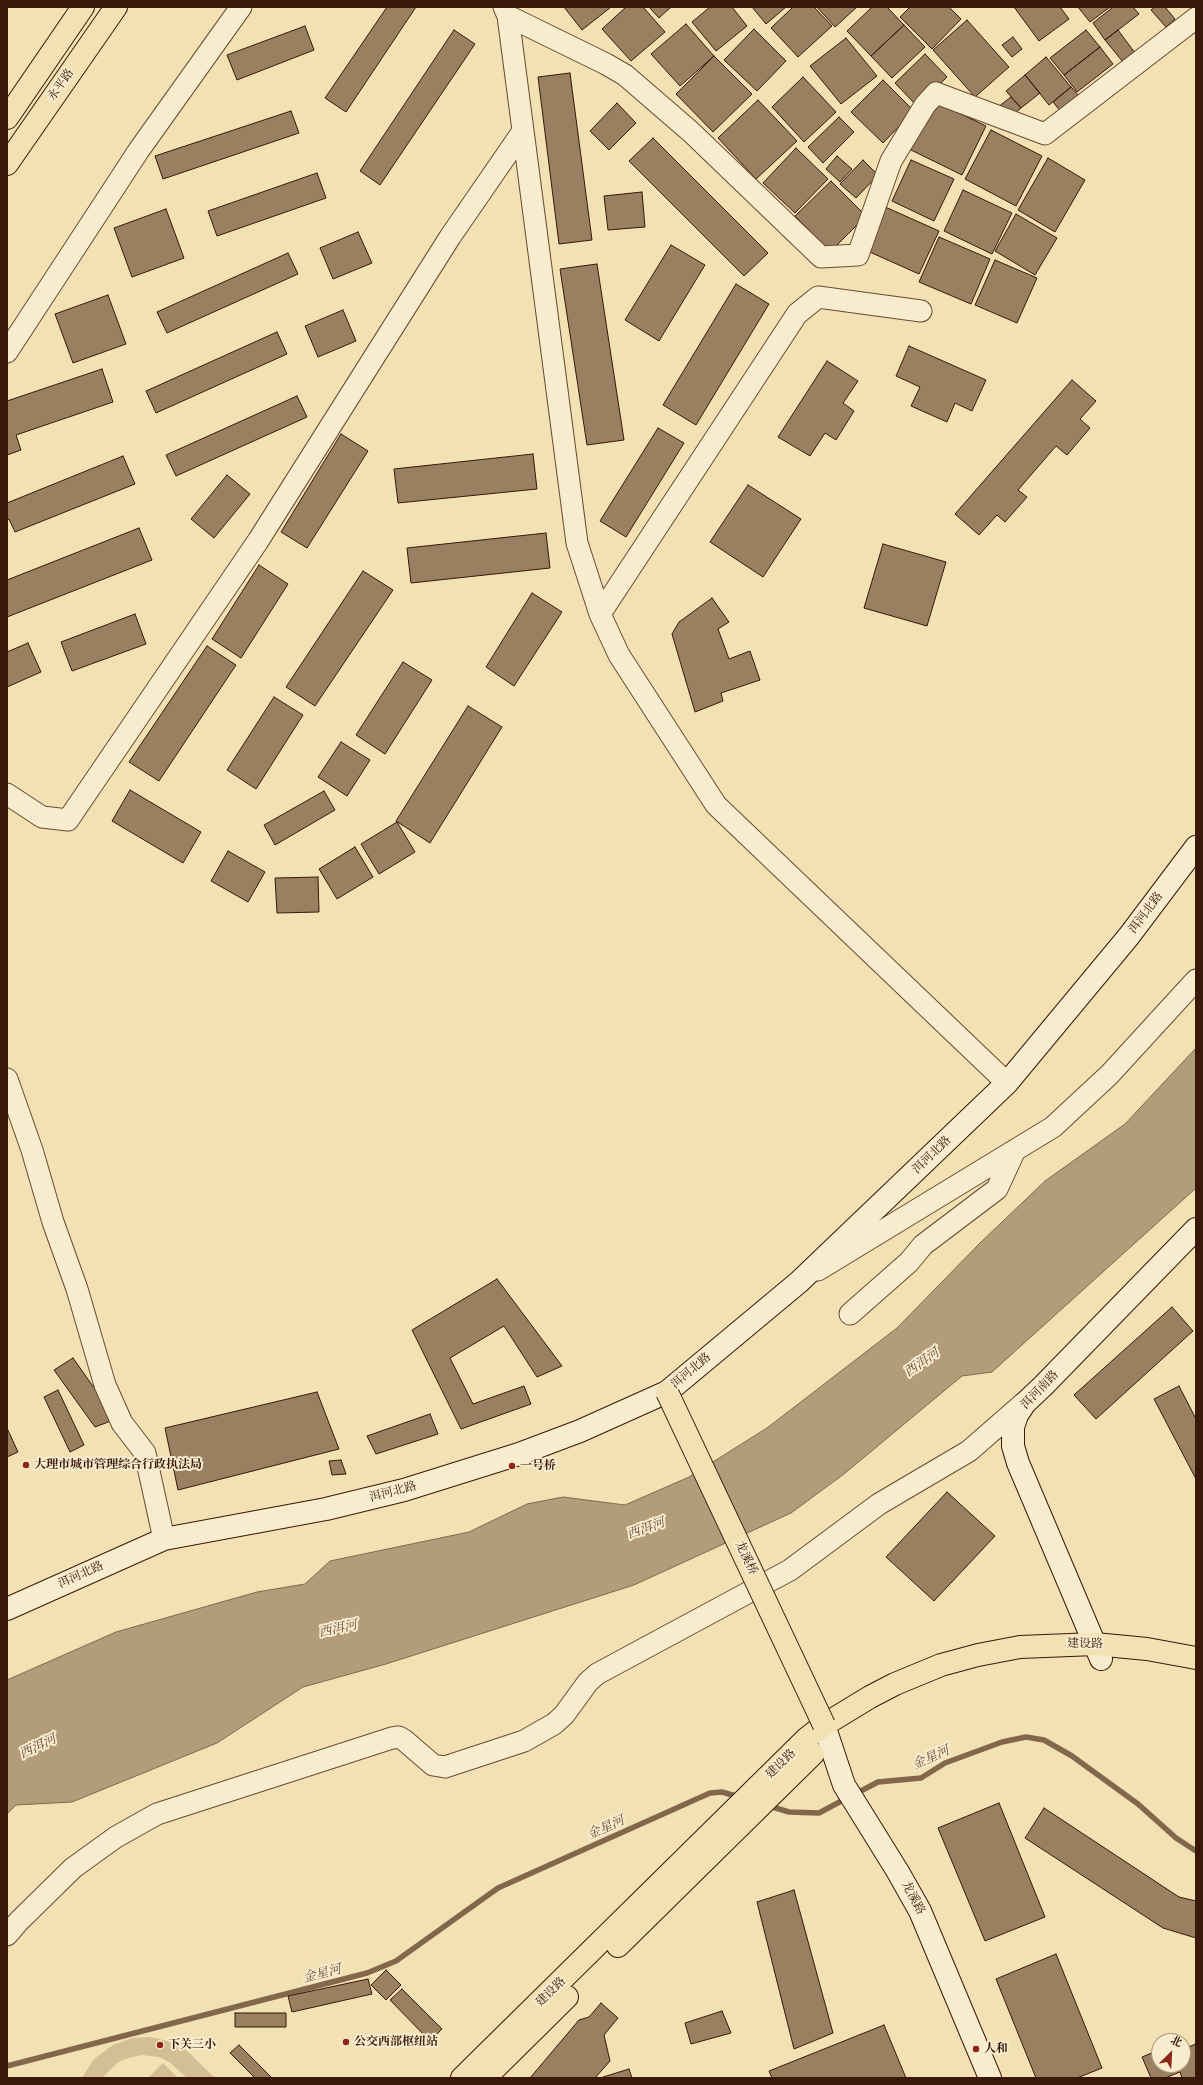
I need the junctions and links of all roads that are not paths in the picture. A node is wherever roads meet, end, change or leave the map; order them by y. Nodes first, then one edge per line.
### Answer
1 (83, 7) edge
2 (116, 7) edge
3 (241, 7) edge
4 (506, 11) edge
5 (1196, 18) edge
6 (7, 118) edge
7 (523, 131) junction
8 (7, 164) edge
9 (921, 311) dead end
10 (7, 352) edge
11 (600, 614) junction
12 (7, 794) edge
13 (1196, 847) edge
14 (1196, 980) edge
15 (7, 1078) edge
16 (1007, 1083) junction
17 (1015, 1150) junction
18 (1196, 1229) edge
19 (799, 1282) junction
20 (850, 1314) dead end
21 (667, 1392) junction
22 (1025, 1403) junction
23 (164, 1539) junction
24 (7, 1609) edge
25 (1098, 1651) junction
26 (1196, 1658) edge
27 (1196, 1673) edge
28 (827, 1732) junction
29 (732, 1823) junction
30 (7, 1935) edge
31 (462, 2078) edge
32 (485, 2078) edge
33 (990, 2078) edge

1 - 6 main road
2 - 8 main road, 永平路
3 - 10 street
4 - 5 street
4 - 7 street
7 - 11 street
7 - 12 street
9 - 11 street
11 - 16 street
13 - 16 street, 洱河北路
14 - 17 street
15 - 23 street
16 - 19 street, 洱河北路
17 - 19 street
17 - 20 street
18 - 22 street, 洱河南路
19 - 21 street, 洱河北路
21 - 23 street, 洱河北路
21 - 28 main road, 龙溪桥, bridge
22 - 25 street, 洱河南路
22 - 30 street
23 - 24 street, 洱河北路
25 - 26 main road, 建设路
25 - 27 main road, 建设路
25 - 28 main road, 建设路
28 - 29 main road, 建设路
28 - 33 street, 龙溪路
29 - 31 main road, 建设路
29 - 32 main road, 建设路

